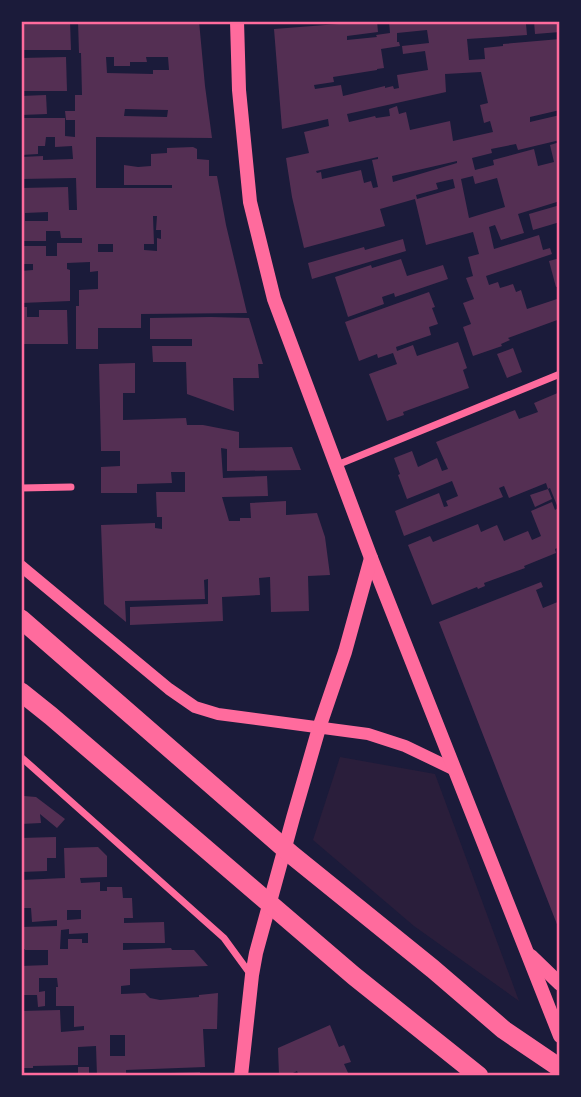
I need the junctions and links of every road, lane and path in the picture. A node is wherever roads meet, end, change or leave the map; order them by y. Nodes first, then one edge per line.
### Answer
1 (237, 21) edge
2 (560, 374) edge
3 (336, 466) junction
4 (71, 486) dead end
5 (21, 488) edge
6 (371, 558) junction
7 (21, 566) edge
8 (21, 619) edge
9 (21, 692) edge
10 (319, 728) junction
11 (21, 757) edge
12 (455, 770) junction
13 (526, 951) junction
14 (252, 975) junction
15 (560, 984) edge
16 (560, 1037) edge
17 (560, 1068) edge
18 (241, 1076) edge
19 (479, 1076) edge

1 - 3 main road
2 - 3 street
3 - 6 main road
4 - 5 street
6 - 10 main road
6 - 12 main road
7 - 10 street
8 - 17 highway
9 - 19 highway
10 - 12 street
10 - 14 main road
11 - 14 street
12 - 13 main road
13 - 15 main road
13 - 16 main road
14 - 18 main road

